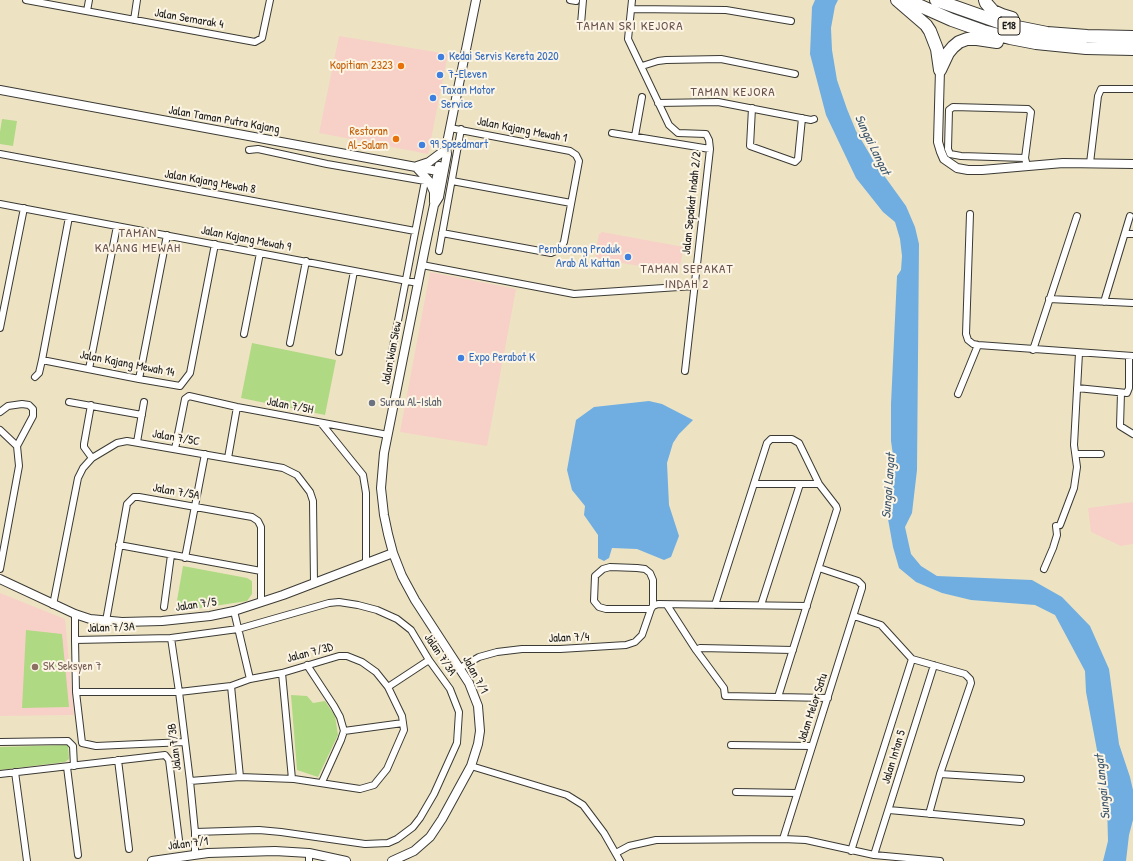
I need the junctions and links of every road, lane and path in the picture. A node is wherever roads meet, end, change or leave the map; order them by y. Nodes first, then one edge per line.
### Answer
1 (26, 0) edge
2 (90, 0) edge
3 (137, 0) edge
4 (270, 0) edge
5 (476, 0) edge
6 (583, 0) edge
7 (632, 0) edge
8 (897, 0) edge
9 (907, 0) edge
10 (936, 0) edge
11 (985, 0) edge
12 (631, 9) junction
13 (87, 11) junction
14 (134, 20) junction
15 (791, 22) dead end
16 (581, 24) dead end
17 (1087, 36) junction
18 (1133, 37) edge
19 (1036, 43) junction
20 (1133, 49) edge
21 (642, 66) junction
22 (940, 70) junction
23 (795, 74) dead end
24 (1133, 89) edge
25 (0, 90) edge
26 (642, 97) dead end
27 (658, 103) junction
28 (752, 108) junction
29 (802, 118) junction
30 (814, 119) dead end
31 (450, 128) junction
32 (461, 129) junction
33 (612, 132) dead end
34 (635, 136) junction
35 (710, 149) junction
36 (249, 150) dead end
37 (444, 150) junction
38 (0, 154) edge
39 (1026, 162) junction
40 (1090, 163) junction
41 (1133, 164) edge
42 (416, 167) junction
43 (441, 171) junction
44 (452, 181) junction
45 (434, 192) junction
46 (571, 203) junction
47 (0, 204) edge
48 (434, 205) junction
49 (24, 208) junction
50 (970, 214) dead end
51 (1077, 216) dead end
52 (1130, 216) dead end
53 (70, 217) junction
54 (117, 226) junction
55 (415, 231) junction
56 (442, 233) junction
57 (1125, 234) junction
58 (1133, 234) edge
59 (167, 235) junction
60 (215, 244) junction
61 (439, 251) dead end
62 (260, 253) junction
63 (306, 262) junction
64 (422, 265) junction
65 (354, 271) junction
66 (406, 280) junction
67 (418, 283) junction
68 (694, 286) junction
69 (1049, 299) junction
70 (1104, 302) junction
71 (1133, 303) edge
72 (0, 328) edge
73 (244, 334) dead end
74 (290, 343) dead end
75 (978, 345) junction
76 (1033, 350) junction
77 (339, 352) dead end
78 (1079, 353) junction
79 (1131, 356) edge
80 (42, 360) junction
81 (390, 362) dead end
82 (89, 369) junction
83 (685, 371) dead end
84 (35, 377) dead end
85 (139, 379) junction
86 (1077, 388) junction
87 (1121, 393) junction
88 (958, 394) dead end
89 (69, 402) dead end
90 (144, 402) dead end
91 (91, 406) junction
92 (237, 407) junction
93 (0, 412) edge
94 (142, 415) junction
95 (321, 423) junction
96 (0, 430) edge
97 (1133, 434) edge
98 (388, 435) junction
99 (137, 442) junction
100 (17, 446) junction
101 (175, 449) junction
102 (205, 454) junction
103 (1076, 454) junction
104 (1101, 454) dead end
105 (92, 458) junction
106 (228, 458) junction
107 (754, 484) junction
108 (800, 484) junction
109 (819, 484) junction
110 (195, 507) junction
111 (119, 545) junction
112 (393, 553) junction
113 (171, 555) junction
114 (185, 558) junction
115 (366, 564) junction
116 (819, 568) junction
117 (0, 569) edge
118 (1044, 569) dead end
119 (261, 571) junction
120 (0, 579) edge
121 (314, 583) junction
122 (261, 602) junction
123 (54, 605) junction
124 (666, 605) junction
125 (715, 605) junction
126 (761, 605) junction
127 (807, 606) junction
128 (654, 607) junction
129 (164, 608) dead end
130 (234, 611) junction
131 (75, 614) junction
132 (854, 616) junction
133 (106, 621) junction
134 (238, 629) junction
135 (171, 638) junction
136 (75, 640) junction
137 (696, 650) junction
138 (793, 650) junction
139 (912, 659) junction
140 (429, 660) junction
141 (307, 665) junction
142 (934, 665) junction
143 (460, 668) junction
144 (282, 672) junction
145 (250, 679) junction
146 (231, 686) junction
147 (388, 687) junction
148 (76, 692) junction
149 (179, 692) junction
150 (778, 697) junction
151 (828, 698) junction
152 (403, 723) junction
153 (344, 731) junction
154 (0, 742) edge
155 (185, 742) junction
156 (731, 745) dead end
157 (812, 746) junction
158 (118, 760) junction
159 (74, 766) junction
160 (471, 766) junction
161 (67, 767) junction
162 (15, 772) junction
163 (0, 774) edge
164 (940, 774) junction
165 (240, 777) junction
166 (292, 779) junction
167 (1021, 779) dead end
168 (190, 781) junction
169 (322, 782) junction
170 (736, 792) dead end
171 (797, 792) junction
172 (889, 810) junction
173 (929, 814) junction
174 (1021, 822) dead end
175 (195, 832) junction
176 (782, 839) junction
177 (176, 845) dead end
178 (129, 849) dead end
179 (851, 851) junction
180 (616, 853) junction
181 (78, 855) dead end
182 (195, 855) junction
183 (874, 855) junction
184 (309, 857) edge
185 (27, 861) edge
186 (152, 861) edge
187 (346, 861) edge
188 (392, 861) edge
189 (620, 861) edge
190 (932, 861) edge
191 (940, 861) edge

1 - 13 street, Jalan Semarak 4
2 - 13 street
3 - 14 street
4 - 14 street, Jalan Semarak 4
5 - 31 street, Jalan Wan Siew
6 - 16 street
7 - 12 street
8 - 22 highway
9 - 19 highway, E18
10 - 17 highway, E18
11 - 17 highway
12 - 15 street
12 - 21 street
13 - 14 street, Jalan Semarak 4
17 - 18 highway, E18
19 - 20 highway, E18
19 - 22 highway
21 - 23 street
21 - 27 street
22 - 39 street
24 - 40 street
25 - 42 street, Jalan Taman Putra Kajang
26 - 34 street
27 - 28 street
27 - 35 street, Jalan Sepakat Indah 2/2
28 - 29 street
28 - 29 street
29 - 30 street
31 - 32 street, Jalan Kajang Mewah 1
31 - 37 street, Jalan Wan Siew
32 - 44 street, Jalan Kajang Mewah 1
32 - 46 street, Jalan Kajang Mewah 1
33 - 34 street
34 - 35 street
35 - 68 street, Jalan Sepakat Indah 2/2
36 - 55 street
37 - 42 street
37 - 43 street, Jalan Wan Siew
38 - 55 street, Jalan Kajang Mewah 8
39 - 39 street
39 - 40 street
40 - 41 street
42 - 43 street, Jalan Taman Putra Kajang
42 - 45 street
43 - 45 street, Jalan Wan Siew
43 - 48 street, Jalan Wan Siew
44 - 46 street
44 - 56 street, Jalan Kajang Mewah 1
45 - 48 street, Jalan Wan Siew
46 - 56 street, Jalan Kajang Mewah 1
47 - 49 street, Jalan Kajang Mewah 9
48 - 64 street, Jalan Wan Siew
49 - 53 street, Jalan Kajang Mewah 9
49 - 72 street
50 - 75 street
51 - 69 street
52 - 57 street
53 - 54 street, Jalan Kajang Mewah 9
53 - 80 street
54 - 59 street, Jalan Kajang Mewah 9
54 - 82 street
55 - 66 street
56 - 61 street, Jalan Kajang Mewah 1
57 - 58 street
57 - 70 street
59 - 60 street, Jalan Kajang Mewah 9
59 - 85 street
60 - 62 street, Jalan Kajang Mewah 9
60 - 85 street, Jalan Kajang Mewah 14
62 - 63 street, Jalan Kajang Mewah 9
62 - 73 street
63 - 65 street, Jalan Kajang Mewah 9
63 - 74 street
64 - 67 street, Jalan Wan Siew
64 - 68 street
65 - 66 street, Jalan Kajang Mewah 9
65 - 77 street
66 - 67 street, Jalan Kajang Mewah 9
66 - 81 street
67 - 98 street, Jalan Wan Siew
68 - 83 street, Jalan Sepakat Indah 2/2
69 - 70 street
69 - 76 street
70 - 71 street
75 - 76 street
75 - 88 street
76 - 78 street
78 - 79 street
78 - 86 street
79 - 87 street
80 - 82 street, Jalan Kajang Mewah 14
80 - 84 street
82 - 85 street, Jalan Kajang Mewah 14
86 - 87 street
86 - 103 street
87 - 97 street
89 - 91 street
90 - 94 street
91 - 94 street
91 - 105 street
92 - 95 street, Jalan 7/5H
92 - 101 street, Jalan 7/5H
92 - 106 street
93 - 100 street
94 - 99 street
95 - 98 street, Jalan 7/5H
95 - 115 street
96 - 100 street
98 - 112 street, Jalan Wan Siew
99 - 101 street, Jalan 7/5C
99 - 105 street, Jalan 7/5C
100 - 117 street
101 - 102 street, Jalan 7/5C
102 - 106 street, Jalan 7/5C
102 - 110 street
103 - 104 street
103 - 118 street
105 - 123 street, Jalan 7/5C
106 - 121 street, Jalan 7/5C
107 - 108 street
107 - 109 street
107 - 125 street
108 - 109 street
108 - 126 street
109 - 116 street
110 - 111 street, Jalan 7/5A
110 - 114 street
110 - 119 street, Jalan 7/5A
111 - 113 street
111 - 133 street, Jalan 7/5A
112 - 115 street, Jalan 7/5
112 - 143 street, Jalan 7/1
113 - 114 street
113 - 129 street
114 - 119 street
115 - 121 street, Jalan 7/5
116 - 127 street
116 - 132 street, Jalan Melor Satu
119 - 122 street, Jalan 7/5A
120 - 123 street, Jalan 7/5
121 - 122 street, Jalan 7/5
122 - 130 street, Jalan 7/5
123 - 131 street, Jalan 7/5
124 - 125 street
124 - 128 street
124 - 137 street
125 - 126 street
126 - 127 street
127 - 138 street
128 - 128 street
128 - 143 street, Jalan 7/4
130 - 133 street, Jalan 7/5
130 - 134 street
131 - 133 street, Jalan 7/5
131 - 136 street, Jalan 7/3A
132 - 139 street
132 - 151 street, Jalan Melor Satu
134 - 135 street, Jalan 7/3A
134 - 140 street, Jalan 7/3A
134 - 145 street
135 - 136 street, Jalan 7/3A
135 - 149 street, Jalan 7/3B
136 - 148 street
137 - 138 street
137 - 150 street
138 - 150 street
139 - 142 street
139 - 179 street
140 - 147 street
140 - 175 street, Jalan 7/3A
141 - 144 street, Jalan 7/3D
141 - 147 street, Jalan 7/3D
141 - 153 street
142 - 164 street
142 - 172 street, Jalan Intan 5
143 - 160 street, Jalan 7/1
144 - 145 street, Jalan 7/3D
144 - 166 street
145 - 146 street, Jalan 7/3D
146 - 149 street, Jalan 7/3D
146 - 165 street
147 - 152 street, Jalan 7/3D
148 - 149 street, Jalan 7/3D
148 - 155 street
149 - 155 street, Jalan 7/3B
150 - 151 street
151 - 157 street, Jalan Melor Satu
152 - 153 street
152 - 169 street
153 - 169 street
154 - 159 street
155 - 168 street, Jalan 7/3B
156 - 157 street
157 - 171 street, Jalan Melor Satu
158 - 159 street
158 - 177 street
158 - 178 street
159 - 161 street
160 - 180 street
160 - 188 street, Jalan 7/1
161 - 162 street
161 - 181 street
162 - 163 street
162 - 185 street
164 - 167 street
164 - 173 street
165 - 166 street
165 - 168 street
166 - 169 street
168 - 175 street, Jalan 7/3B
170 - 171 street
171 - 176 street, Jalan Melor Satu
172 - 173 street
172 - 183 street, Jalan Intan 5
173 - 174 street
175 - 182 street, Jalan 7/3B
176 - 179 street
176 - 180 street
179 - 183 street
180 - 189 street
182 - 184 street, Jalan 7/1
182 - 186 street, Jalan 7/1
183 - 190 street
184 - 187 street, Jalan 7/1
190 - 191 street

